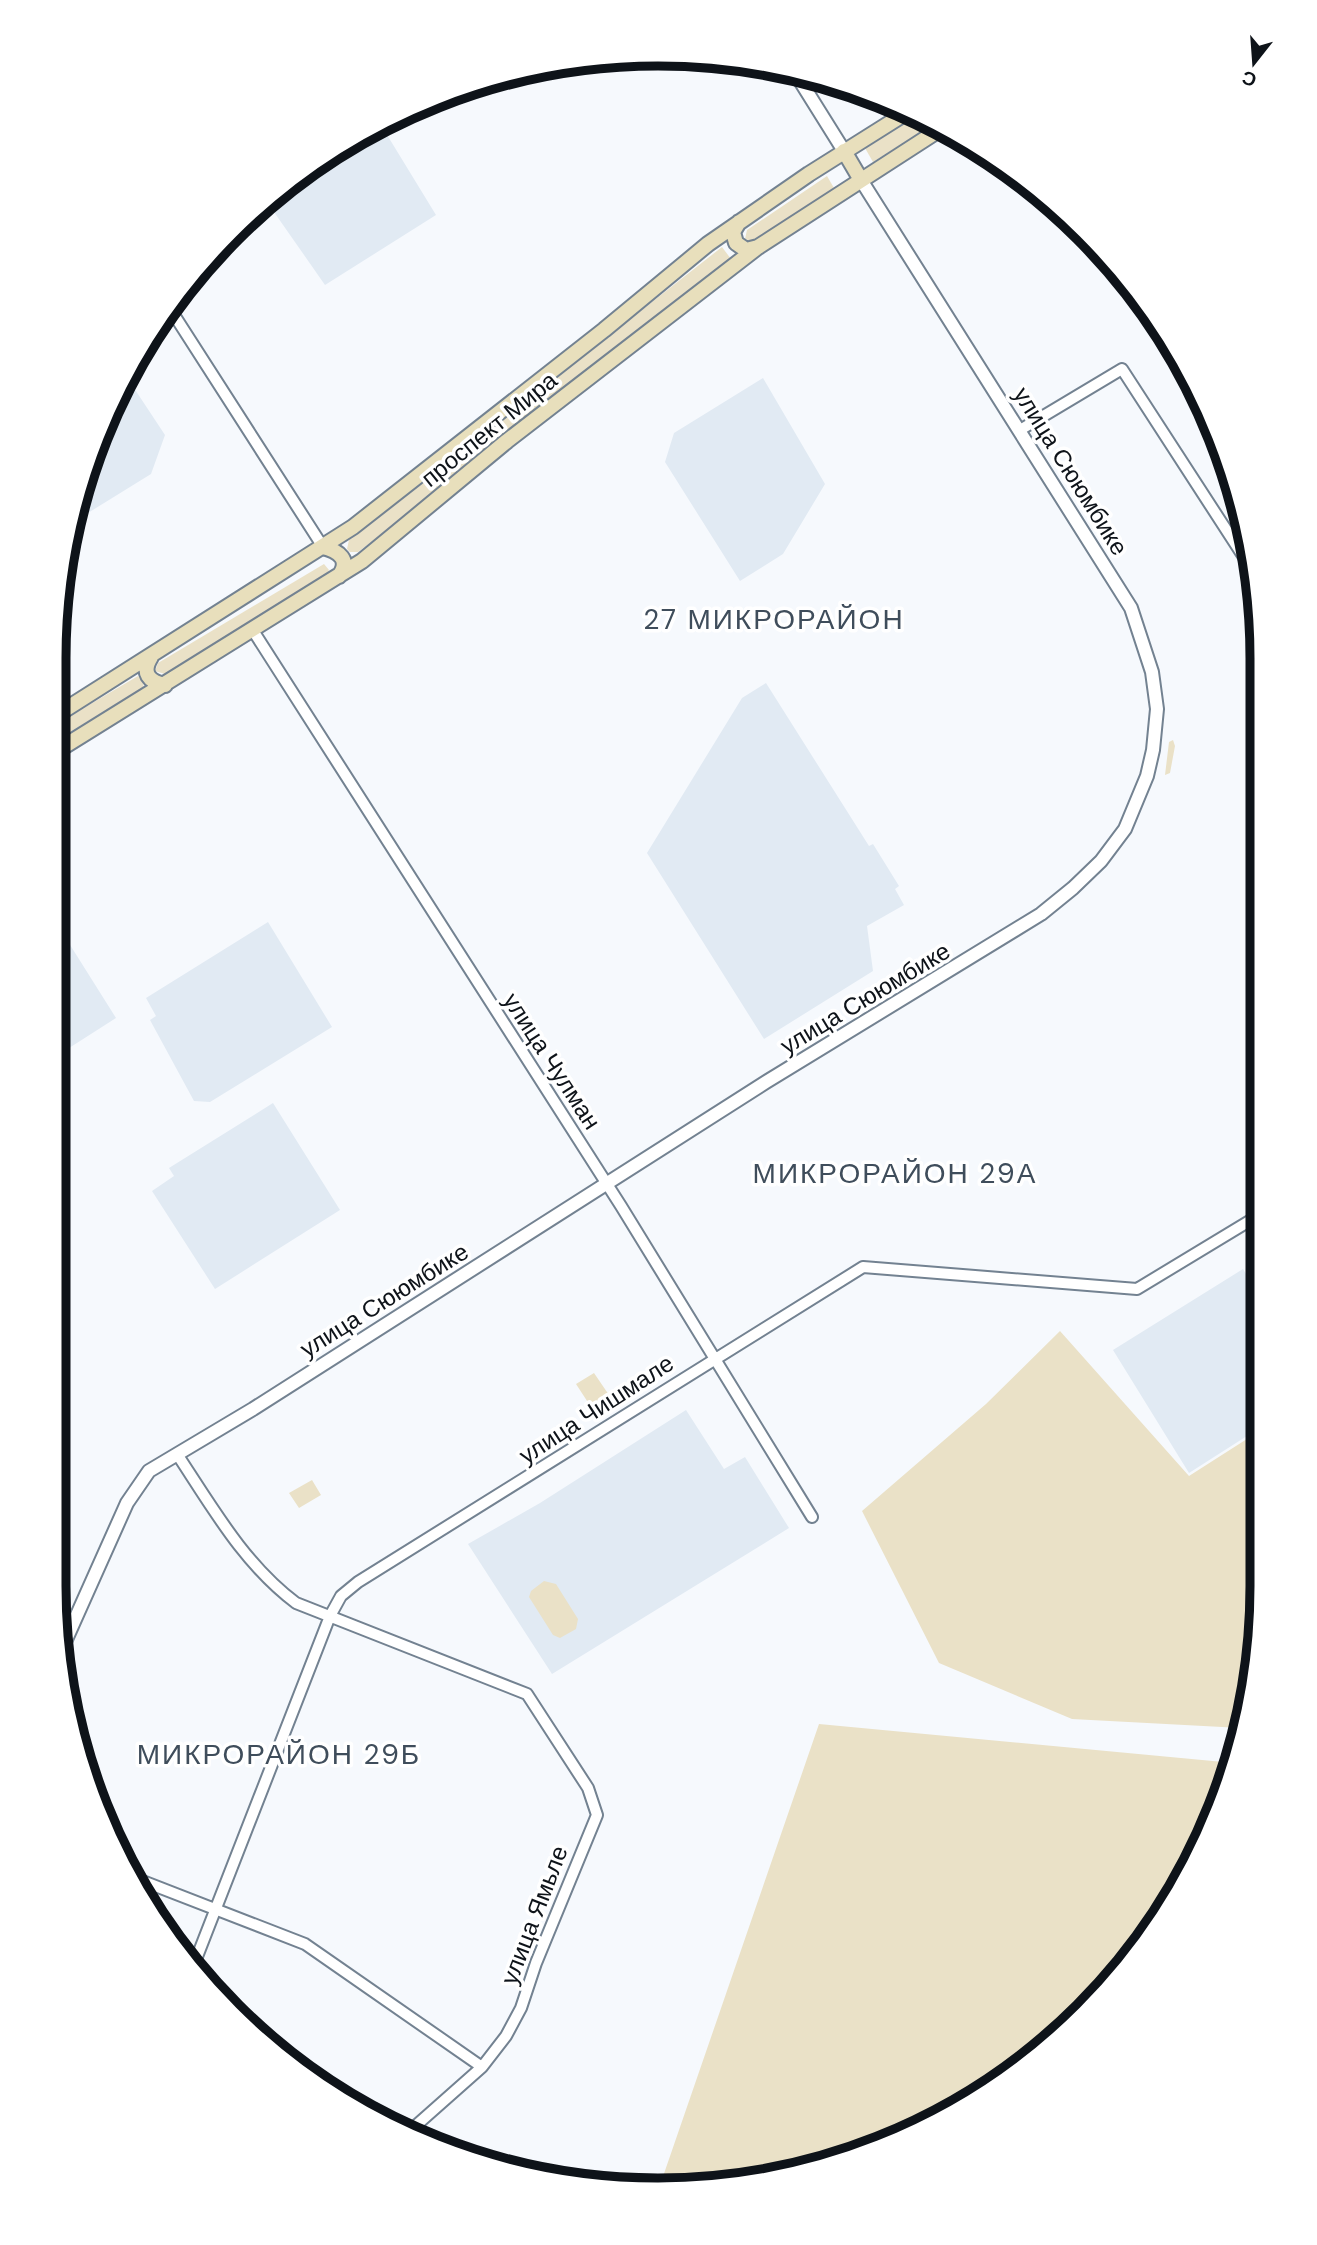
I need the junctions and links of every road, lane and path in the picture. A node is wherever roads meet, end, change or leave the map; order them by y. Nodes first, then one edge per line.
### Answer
1 (803, 85) edge
2 (898, 118) edge
3 (932, 134) edge
4 (844, 151) junction
5 (861, 180) junction
6 (740, 222) junction
7 (758, 247) junction
8 (175, 317) edge
9 (1020, 430) junction
10 (323, 547) junction
11 (1240, 552) edge
12 (338, 577) junction
13 (252, 629) junction
14 (151, 657) junction
15 (166, 685) junction
16 (66, 709) edge
17 (66, 745) edge
18 (605, 1183) junction
19 (1250, 1220) edge
20 (715, 1357) junction
21 (177, 1454) junction
22 (812, 1517) dead end
23 (330, 1616) junction
24 (69, 1633) edge
25 (146, 1882) edge
26 (216, 1909) junction
27 (197, 1957) edge
28 (482, 2067) junction
29 (416, 2126) edge

1 - 4 street
2 - 4 main road, проспект Мира
3 - 5 main road, проспект Мира
4 - 5 main road
4 - 6 main road, проспект Мира
5 - 7 main road, проспект Мира
5 - 9 street, улица Сююмбике
6 - 7 main road
6 - 10 main road, проспект Мира
7 - 12 main road, проспект Мира
8 - 10 street
9 - 11 street
9 - 18 street, улица Сююмбике
10 - 12 main road
10 - 14 main road, проспект Мира
12 - 13 main road, проспект Мира
13 - 15 main road, проспект Мира
13 - 18 street, улица Чулман
14 - 15 main road
14 - 16 main road, проспект Мира
15 - 17 main road, проспект Мира
18 - 20 street, улица Чулман
18 - 21 street, улица Сююмбике
19 - 20 street, улица Чишмале
20 - 22 street, улица Чулман
20 - 23 street, улица Чишмале
21 - 23 street
21 - 24 street, улица Сююмбике
23 - 26 street, улица Чишмале
23 - 28 street, улица Ямьле
25 - 26 street
26 - 27 street, улица Чишмале
26 - 28 street
28 - 29 street, улица Ямьле

